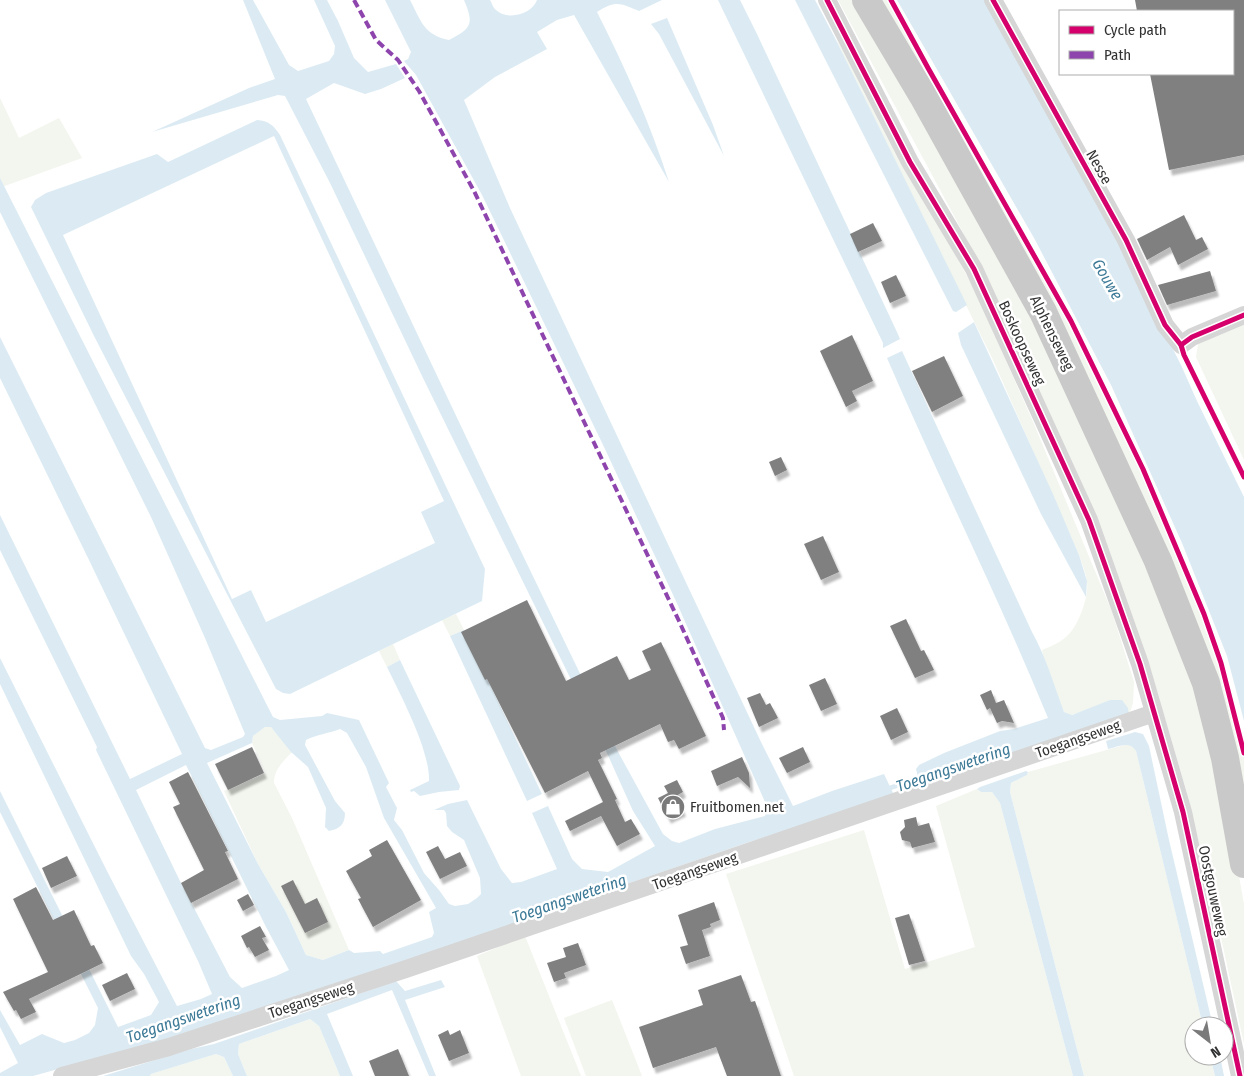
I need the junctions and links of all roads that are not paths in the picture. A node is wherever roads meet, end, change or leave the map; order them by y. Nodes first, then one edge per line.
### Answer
1 (827, 0) edge
2 (866, 0) edge
3 (994, 0) edge
4 (1244, 315) edge
5 (1154, 713) junction
6 (1244, 864) edge
7 (62, 1076) edge
8 (1240, 1076) edge

1 - 5 street, Boskoopseweg
2 - 6 main road, Alphenseweg
3 - 4 street, Nesse
5 - 7 street, Toegangseweg
5 - 8 street, Oostgouweweg

